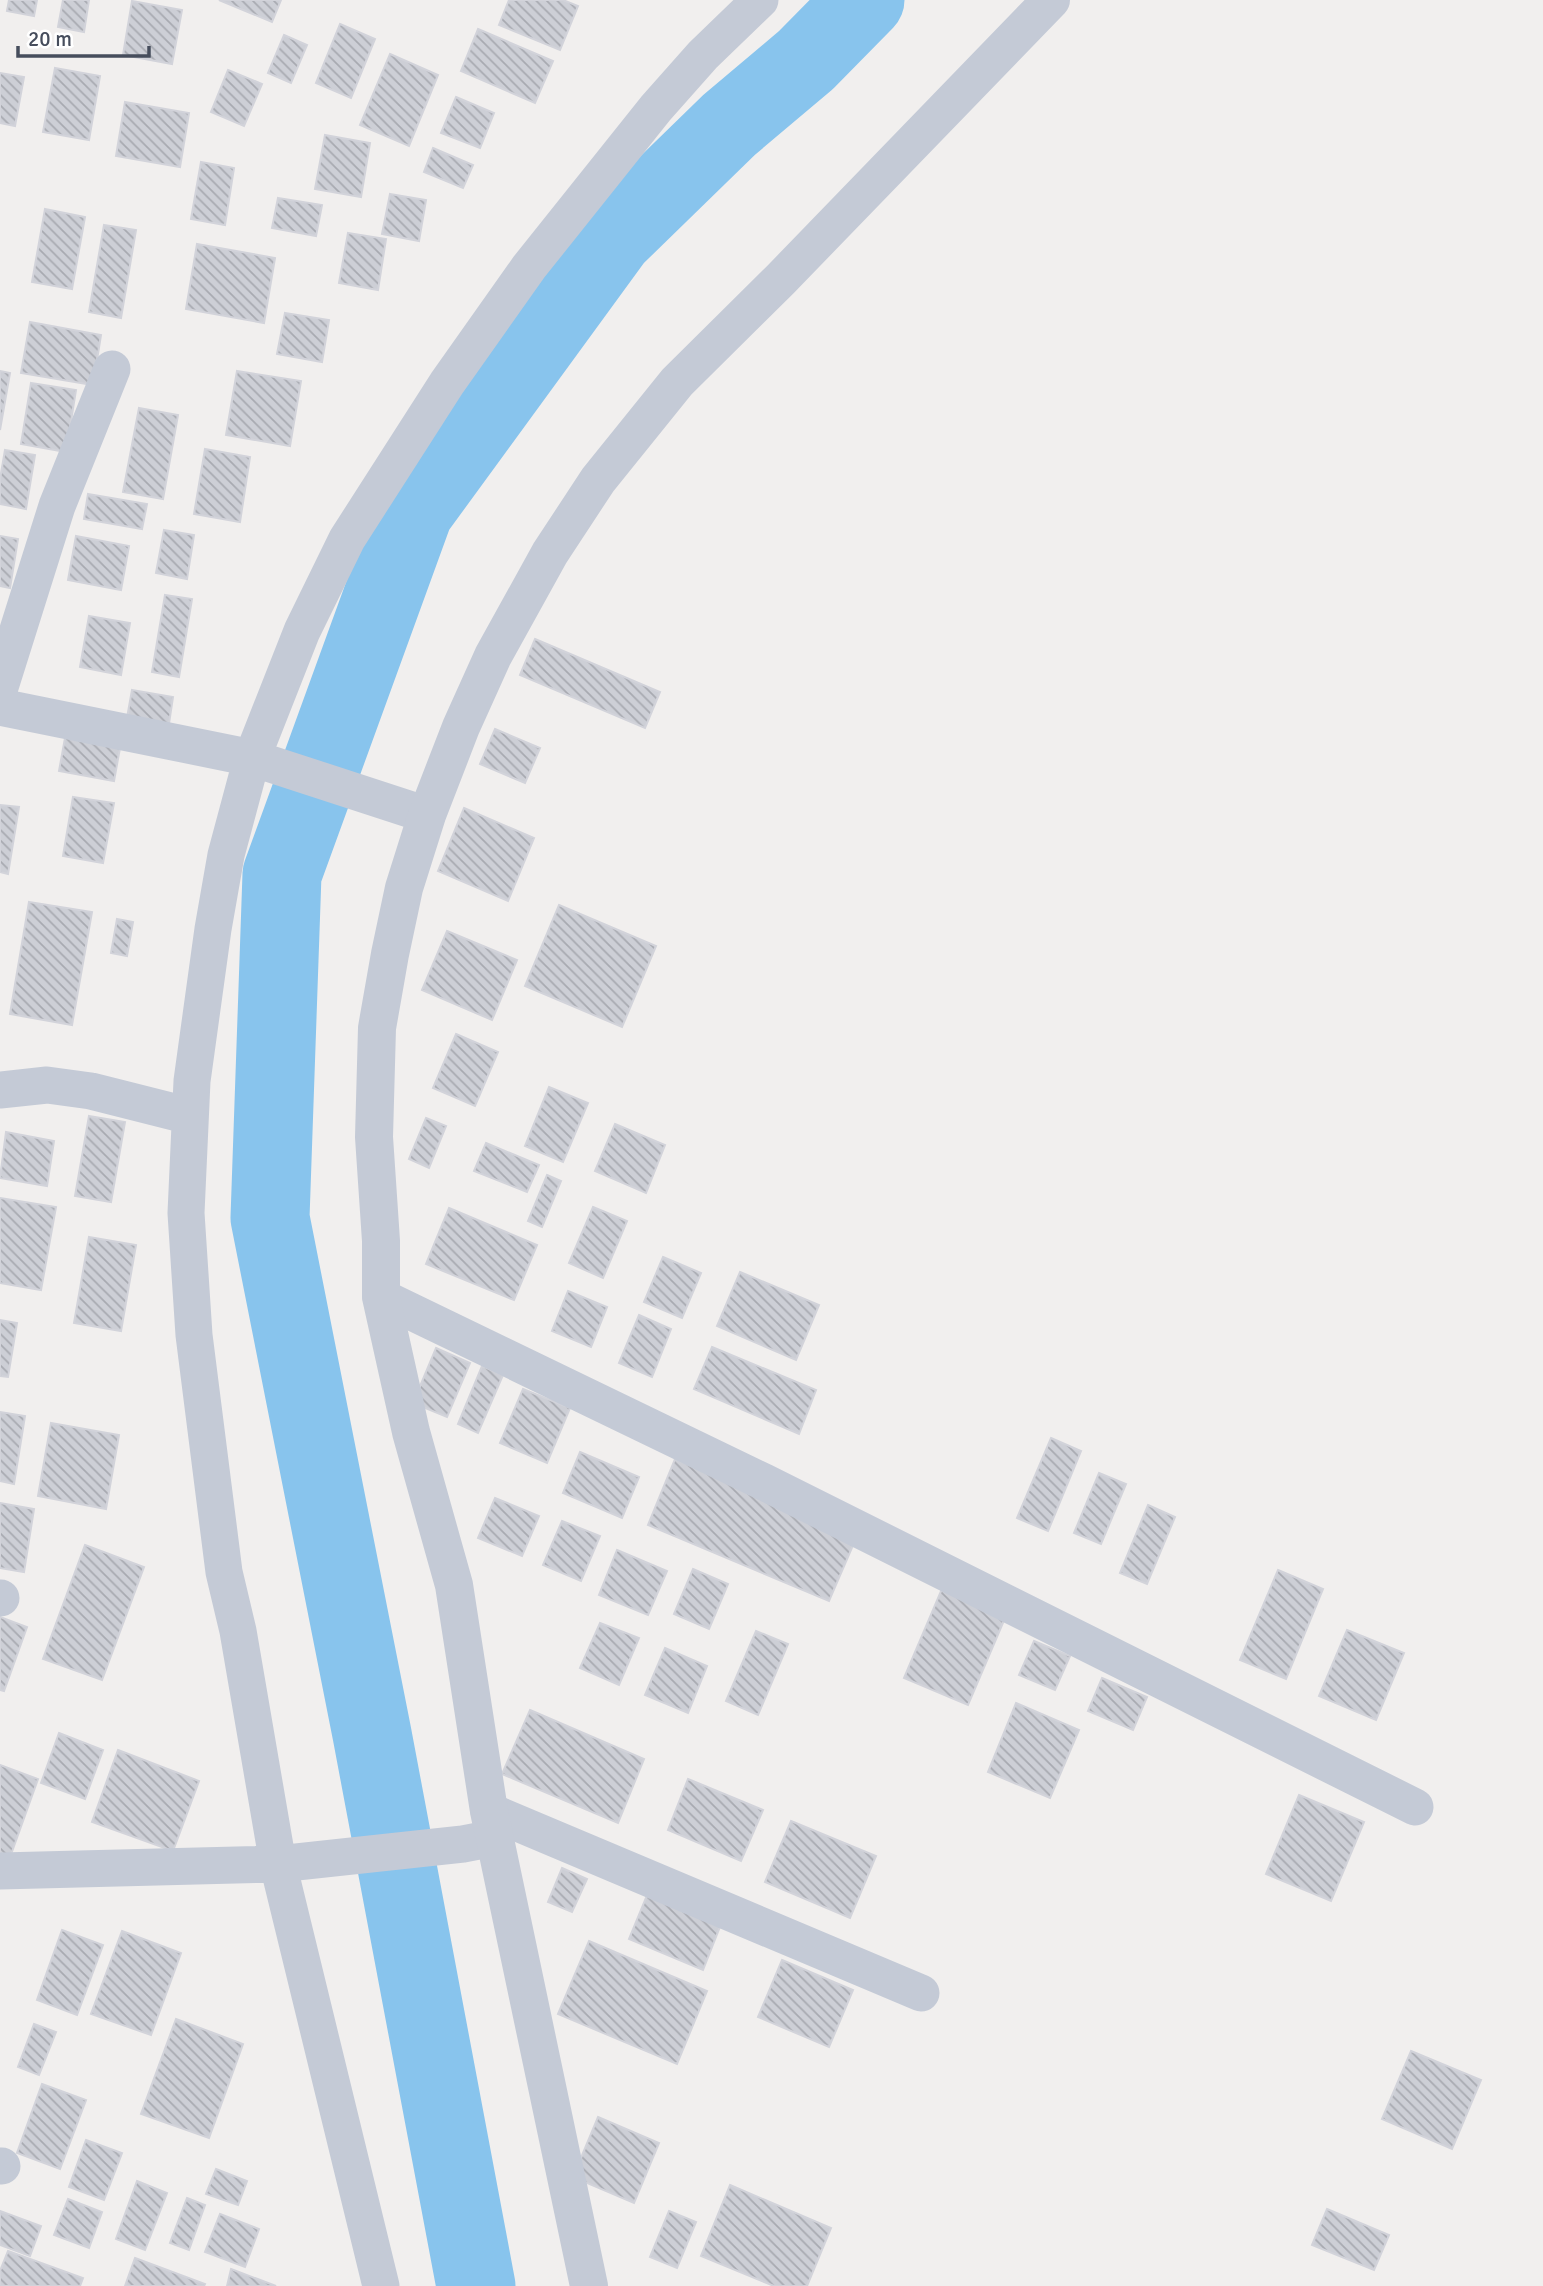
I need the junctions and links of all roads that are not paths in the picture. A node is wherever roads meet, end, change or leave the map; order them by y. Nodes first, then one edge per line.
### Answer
1 (760, 0) edge
2 (1051, 0) edge
3 (112, 369) dead end
4 (0, 687) edge
5 (0, 707) edge
6 (266, 762) junction
7 (428, 815) junction
8 (0, 1090) edge
9 (190, 1116) junction
10 (381, 1297) junction
11 (1415, 1807) dead end
12 (492, 1824) junction
13 (278, 1864) junction
14 (0, 1871) edge
15 (921, 1993) dead end
16 (382, 2286) edge
17 (589, 2286) edge

1 - 6 street
2 - 7 street
3 - 4 street
5 - 6 street
6 - 7 street
6 - 9 street
7 - 10 street
8 - 9 street
9 - 13 street
10 - 11 street
10 - 12 street
12 - 13 street
12 - 15 street
12 - 17 street
13 - 14 street
13 - 16 street

